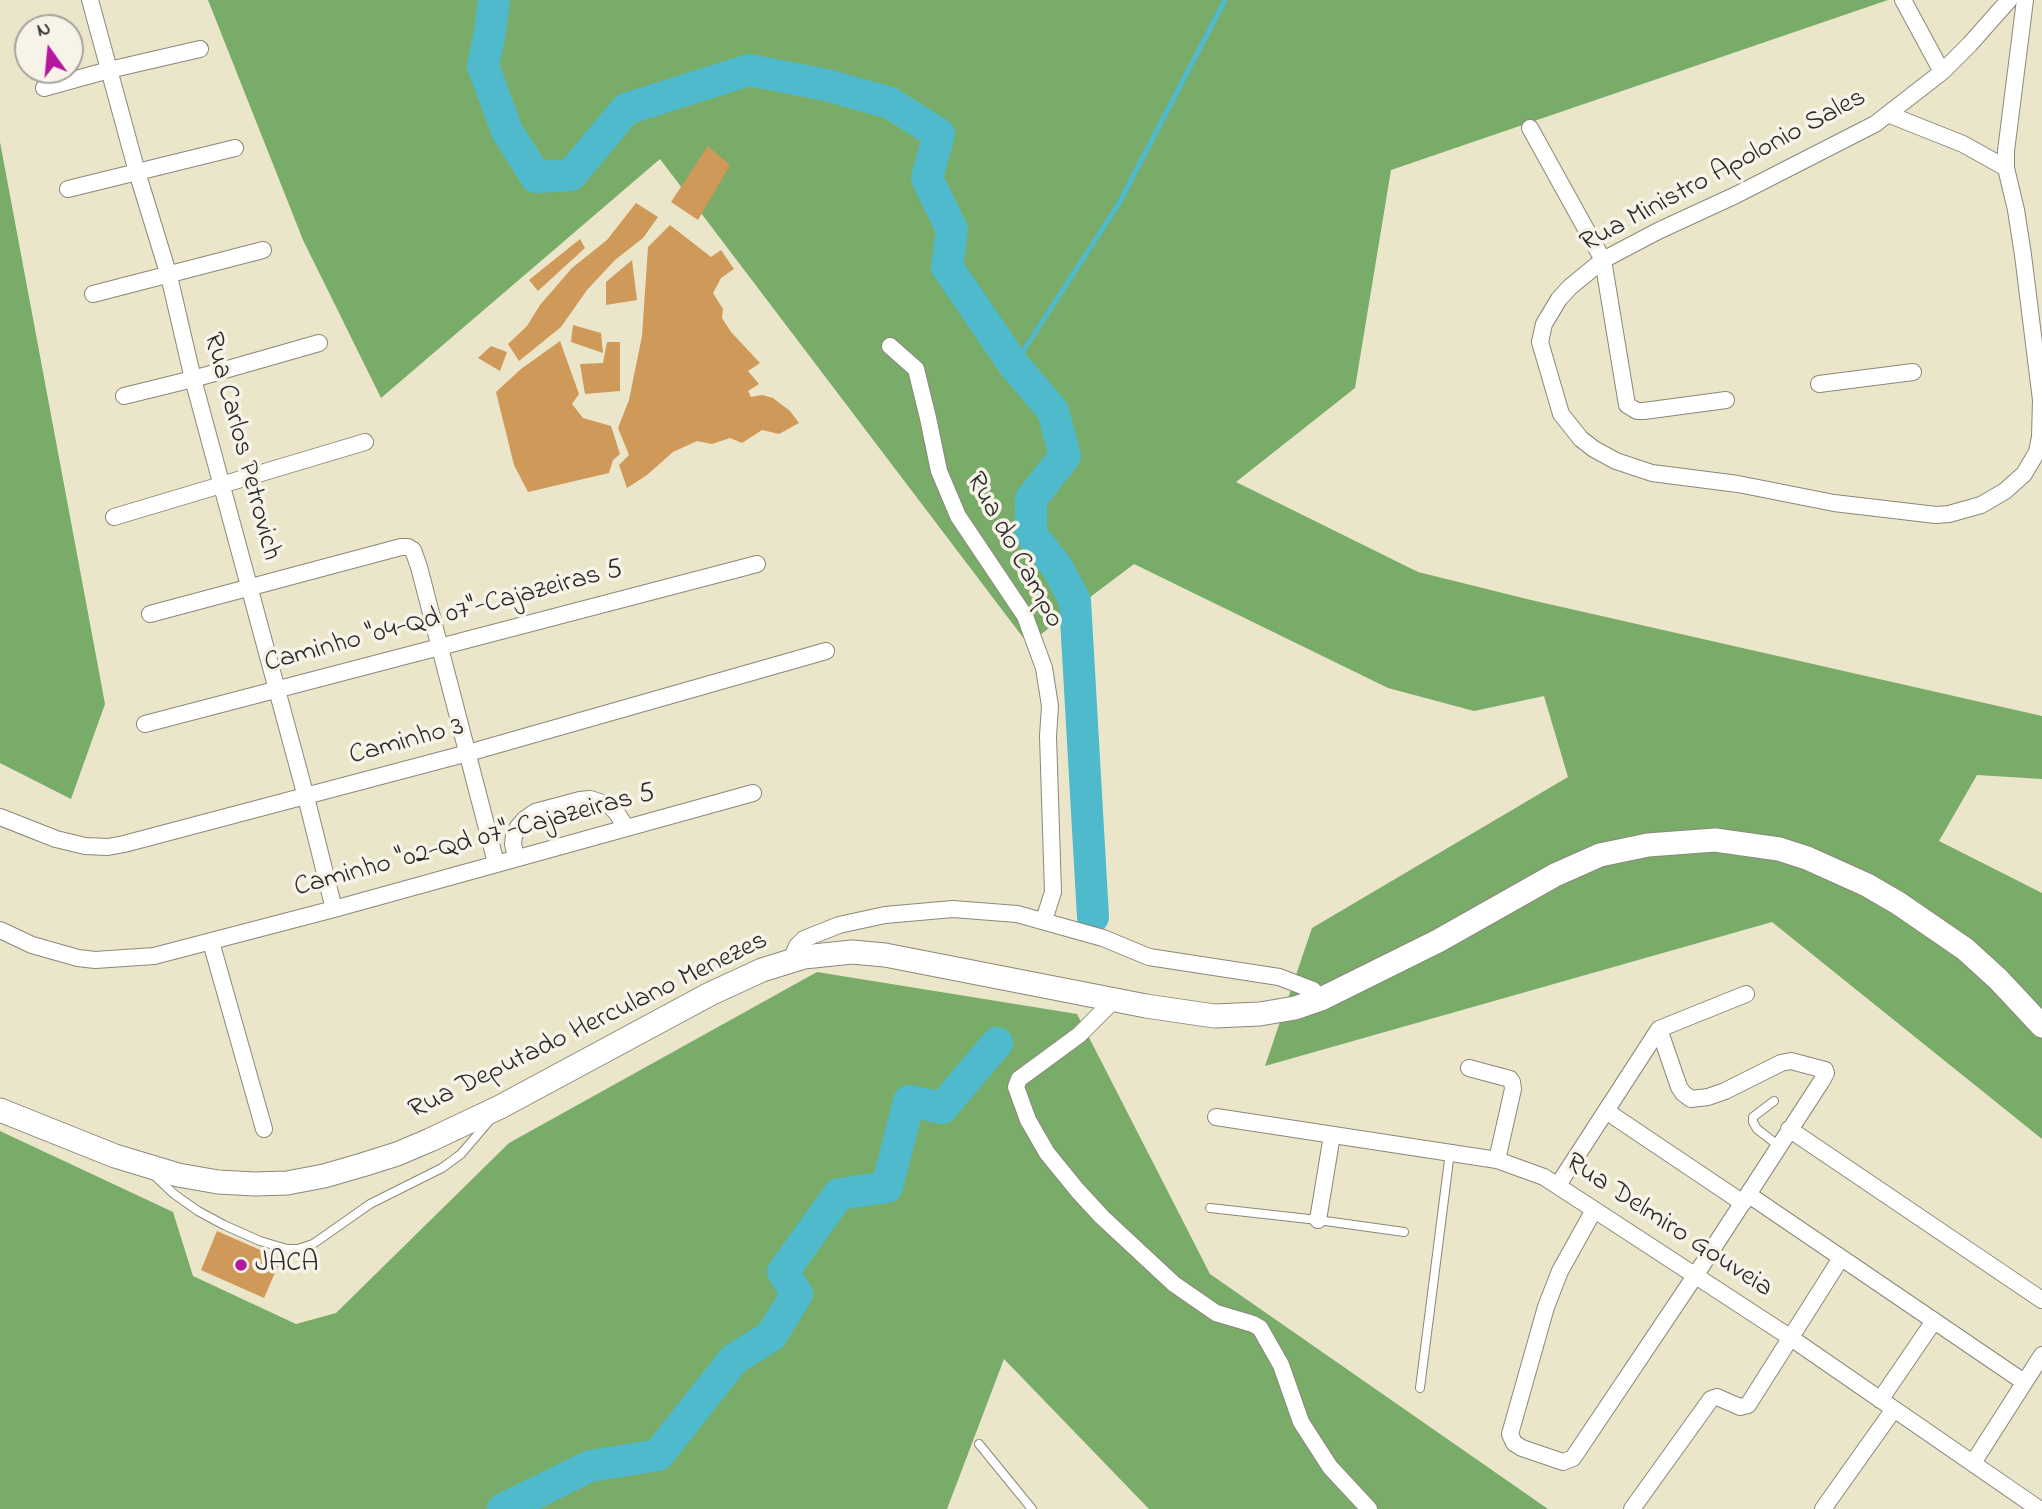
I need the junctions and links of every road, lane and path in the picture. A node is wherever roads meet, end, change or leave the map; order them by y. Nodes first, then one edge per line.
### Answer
1 (90, 0) edge
2 (1903, 0) edge
3 (2009, 0) edge
4 (2025, 5) edge
5 (2042, 9) edge
6 (200, 49) dead end
7 (109, 70) junction
8 (1941, 72) junction
9 (44, 89) dead end
10 (1889, 115) junction
11 (1530, 128) dead end
12 (236, 148) dead end
13 (2006, 168) junction
14 (137, 172) junction
15 (68, 189) dead end
16 (263, 250) dead end
17 (1603, 260) junction
18 (169, 276) junction
19 (93, 294) dead end
20 (319, 343) dead end
21 (890, 346) dead end
22 (1913, 372) dead end
23 (193, 379) junction
24 (1819, 384) dead end
25 (124, 396) dead end
26 (1726, 400) dead end
27 (365, 442) dead end
28 (222, 484) junction
29 (114, 517) dead end
30 (757, 564) dead end
31 (250, 588) junction
32 (150, 614) dead end
33 (440, 648) junction
34 (826, 651) dead end
35 (277, 689) junction
36 (145, 724) dead end
37 (468, 753) junction
38 (753, 793) dead end
39 (306, 797) junction
40 (0, 817) edge
41 (626, 827) junction
42 (516, 857) junction
43 (496, 863) junction
44 (334, 909) junction
45 (1044, 920) junction
46 (0, 930) edge
47 (211, 942) junction
48 (791, 960) junction
49 (1746, 993) dead end
50 (1114, 999) junction
51 (1321, 999) junction
52 (2042, 1026) edge
53 (1659, 1029) junction
54 (1469, 1068) dead end
55 (1774, 1101) dead end
56 (500, 1107) junction
57 (0, 1110) edge
58 (1606, 1111) junction
59 (1216, 1116) dead end
60 (264, 1129) dead end
61 (1789, 1129) junction
62 (1332, 1135) junction
63 (1779, 1146) junction
64 (1450, 1152) junction
65 (1497, 1160) junction
66 (144, 1166) junction
67 (1558, 1185) junction
68 (1746, 1199) junction
69 (1210, 1208) dead end
70 (1594, 1210) junction
71 (1318, 1220) junction
72 (1404, 1232) dead end
73 (1841, 1258) junction
74 (1695, 1276) junction
75 (2042, 1300) edge
76 (1934, 1321) junction
77 (1791, 1338) junction
78 (2042, 1354) edge
79 (2024, 1382) junction
80 (1420, 1388) dead end
81 (1887, 1404) junction
82 (979, 1444) dead end
83 (1973, 1463) junction
84 (1032, 1509) edge
85 (1369, 1509) edge
86 (1632, 1509) edge
87 (1823, 1509) edge
88 (2039, 1509) edge

1 - 7 street, Rua Carlos Petrovich
2 - 8 street
3 - 8 street, Rua Ministro Apolonio Sales
4 - 5 street
4 - 13 street, Rua Ministro Apolonio Sales
6 - 7 street
7 - 9 street
7 - 14 street, Rua Carlos Petrovich
8 - 10 street, Rua Ministro Apolonio Sales
10 - 13 street, Rua Ministro Apolonio Sales
10 - 17 street, Rua Ministro Apolonio Sales
11 - 17 street
12 - 14 street
13 - 17 street, Rua Ministro Apolonio Sales
14 - 15 street
14 - 18 street, Rua Carlos Petrovich
16 - 18 street
17 - 26 street
18 - 19 street
18 - 23 street, Rua Carlos Petrovich
20 - 23 street
21 - 45 street, Rua do Campo
22 - 24 street
23 - 25 street
23 - 28 street, Rua Carlos Petrovich
27 - 28 street
28 - 29 street
28 - 31 street, Rua Carlos Petrovich
30 - 33 street, Caminho "04-Qd 07"-Cajazeiras 5
31 - 32 street
31 - 33 street
31 - 35 street, Rua Carlos Petrovich
33 - 35 street, Caminho "04-Qd 07"-Cajazeiras 5
33 - 37 street
34 - 37 street, Caminho 3
35 - 36 street, Caminho "04-Qd 07"-Cajazeiras 5
35 - 39 street, Rua Carlos Petrovich
37 - 39 street, Caminho 3
37 - 43 street
38 - 41 street, Caminho "02-Qd 07"-Cajazeiras 5
39 - 40 street, Caminho 3
39 - 44 street, Rua Carlos Petrovich
41 - 42 street, Caminho "02-Qd 07"-Cajazeiras 5
41 - 42 street
42 - 43 street, Caminho "02-Qd 07"-Cajazeiras 5
43 - 44 street, Caminho "02-Qd 07"-Cajazeiras 5
44 - 47 street, Caminho "02-Qd 07"-Cajazeiras 5
45 - 48 street
45 - 51 street
46 - 47 street, Caminho "02-Qd 07"-Cajazeiras 5
47 - 60 street
48 - 50 main road, Rua Deputado Herculano Menezes
48 - 56 main road, Rua Deputado Herculano Menezes
49 - 53 street
50 - 51 main road, Rua Deputado Herculano Menezes
50 - 85 street
51 - 52 main road, Rua Deputado Herculano Menezes
53 - 58 street
53 - 61 street
54 - 65 street
55 - 63 lane
56 - 66 main road, Rua Deputado Herculano Menezes
56 - 66 lane
57 - 66 main road, Rua Deputado Herculano Menezes
58 - 67 street
58 - 68 street
59 - 62 street, Rua Delmiro Gouveia
61 - 63 street
61 - 75 street
62 - 64 street, Rua Delmiro Gouveia
62 - 71 street
63 - 68 street
64 - 65 street, Rua Delmiro Gouveia
64 - 80 lane
65 - 67 street, Rua Delmiro Gouveia
67 - 70 street, Rua Delmiro Gouveia
68 - 73 street
68 - 74 street
69 - 71 lane
70 - 74 street, Rua Delmiro Gouveia
70 - 74 street
71 - 72 lane
73 - 76 street
73 - 77 street
74 - 77 street, Rua Delmiro Gouveia
76 - 79 street
76 - 81 street
77 - 81 street, Rua Delmiro Gouveia
77 - 86 street
78 - 79 street
79 - 83 street
81 - 83 street, Rua Delmiro Gouveia
81 - 87 street
82 - 84 lane
83 - 88 street, Rua Delmiro Gouveia

